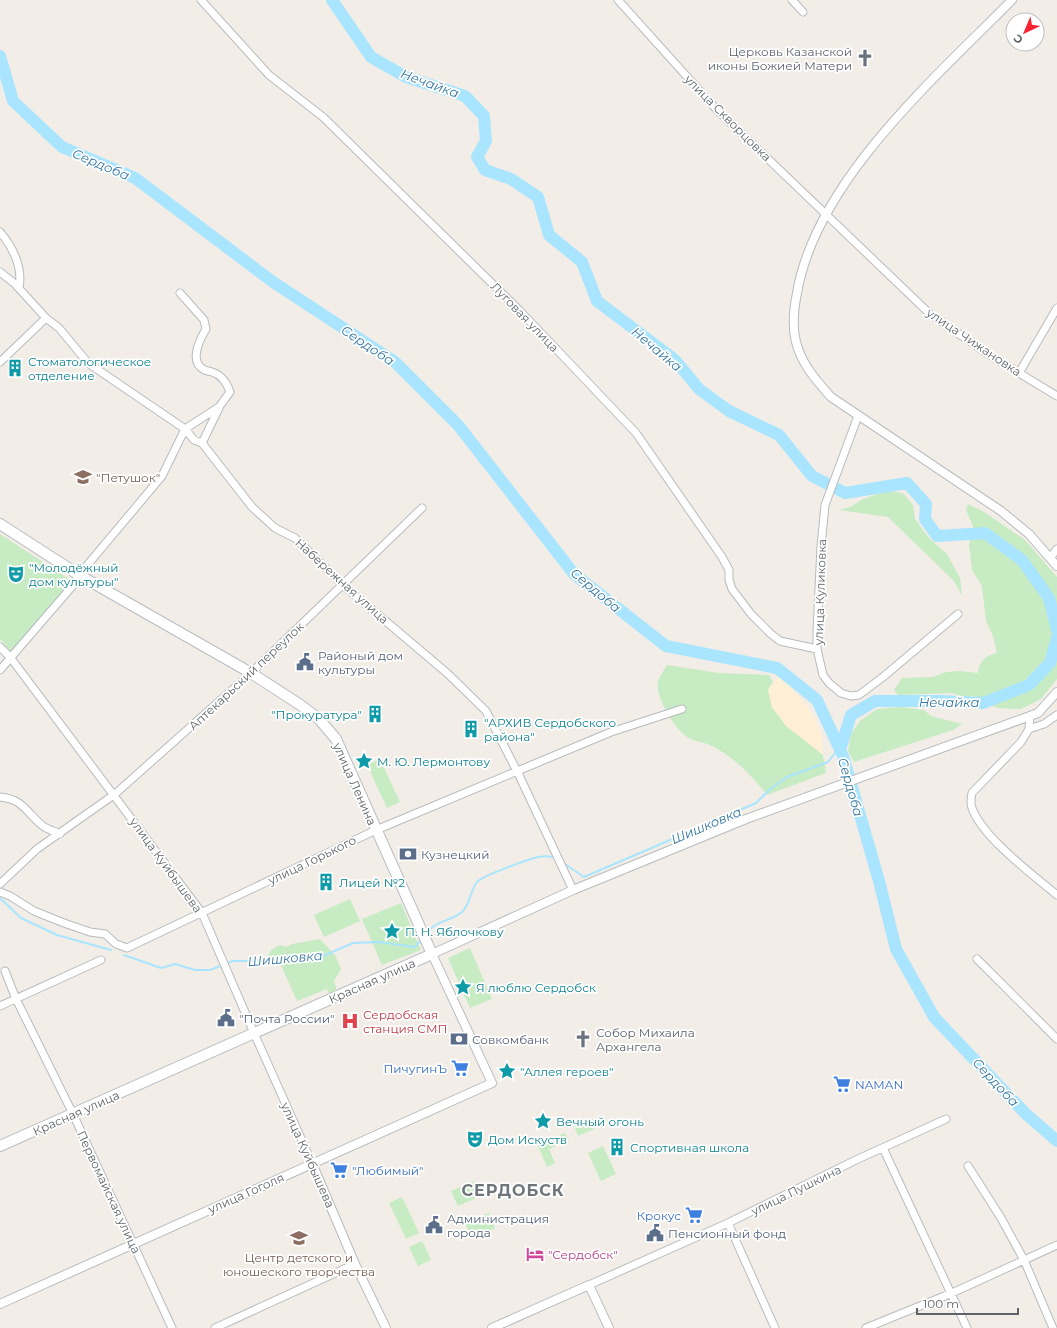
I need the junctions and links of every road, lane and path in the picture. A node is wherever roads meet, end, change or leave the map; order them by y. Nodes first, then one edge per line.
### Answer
1 (201, 0) edge
2 (618, 0) edge
3 (792, 0) edge
4 (1012, 0) edge
5 (803, 12) dead end
6 (826, 214) junction
7 (0, 232) edge
8 (0, 272) edge
9 (19, 288) junction
10 (180, 293) dead end
11 (1057, 308) edge
12 (46, 318) junction
13 (0, 362) edge
14 (1019, 374) junction
15 (1057, 396) edge
16 (219, 408) junction
17 (858, 416) junction
18 (185, 429) junction
19 (202, 443) junction
20 (422, 508) dead end
21 (0, 524) edge
22 (1057, 549) edge
23 (1050, 558) junction
24 (1057, 566) edge
25 (79, 575) junction
26 (343, 585) junction
27 (958, 614) dead end
28 (0, 647) edge
29 (817, 649) junction
30 (10, 657) junction
31 (0, 670) edge
32 (251, 673) junction
33 (1057, 692) edge
34 (682, 709) dead end
35 (1057, 715) edge
36 (1030, 716) junction
37 (1029, 729) junction
38 (518, 773) junction
39 (115, 794) junction
40 (0, 797) edge
41 (376, 830) junction
42 (60, 834) junction
43 (0, 884) edge
44 (573, 890) junction
45 (0, 892) edge
46 (1057, 895) edge
47 (202, 913) junction
48 (432, 954) junction
49 (977, 959) dead end
50 (102, 960) dead end
51 (5, 971) dead end
52 (16, 999) junction
53 (0, 1006) edge
54 (254, 1033) junction
55 (1057, 1039) edge
56 (492, 1083) joint
57 (73, 1114) junction
58 (946, 1119) dead end
59 (0, 1146) edge
60 (883, 1148) junction
61 (312, 1163) junction
62 (968, 1166) dead end
63 (728, 1223) junction
64 (133, 1243) junction
65 (1057, 1245) edge
66 (1024, 1260) junction
67 (355, 1264) junction
68 (589, 1285) junction
69 (952, 1293) junction
70 (0, 1304) edge
71 (172, 1328) edge
72 (215, 1328) edge
73 (386, 1328) edge
74 (492, 1328) edge
75 (609, 1328) edge
76 (775, 1328) edge
77 (866, 1328) edge
78 (967, 1328) edge
79 (1053, 1328) edge

1 - 29 street, Луговая улица
2 - 6 street, улица Скворцовка
3 - 5 street
4 - 6 street
6 - 14 street, улица Чижановка
6 - 17 street
7 - 9 street
8 - 9 street, Набережная улица
9 - 12 street, Набережная улица
10 - 16 street
11 - 14 street
12 - 13 street
12 - 18 street, Набережная улица
14 - 15 street, улица Чижановка
16 - 18 street
16 - 19 street
17 - 23 street
17 - 29 street, улица Куликовка
18 - 19 street, Набережная улица
18 - 25 street
19 - 26 street, Набережная улица
20 - 26 street, Аптекарьский переулок
21 - 25 main road, улица Ленина
22 - 23 street
23 - 24 street
25 - 30 street
25 - 32 main road, улица Ленина
26 - 32 street, Аптекарьский переулок
26 - 38 street, Набережная улица
27 - 29 street, улица Куликовка
28 - 30 street, улица Куйбышева
30 - 31 street
30 - 39 street, улица Куйбышева
32 - 39 street, Аптекарьский переулок
32 - 41 main road, улица Ленина
33 - 36 street, Красная улица
34 - 38 street, улица Горького
35 - 37 street
36 - 37 street
36 - 44 street, Красная улица
37 - 46 street
38 - 41 street, улица Горького
38 - 44 street, Набережная улица
39 - 42 street, Аптекарьский переулок
39 - 47 street, улица Куйбышева
40 - 42 street
41 - 47 street, улица Горького
41 - 48 main road, улица Ленина
42 - 43 street, Аптекарьский переулок
44 - 48 street, Красная улица
45 - 47 street, улица Горького
47 - 54 street, улица Куйбышева
48 - 54 main road, Красная улица
48 - 56 street, улица Ленина
49 - 55 street
50 - 52 street
51 - 52 street, Первомайская улица
52 - 53 street
52 - 57 street, Первомайская улица
54 - 57 main road, Красная улица
54 - 61 street, улица Куйбышева
56 - 61 street, улица Гоголя
57 - 59 main road, Красная улица
57 - 64 street, Первомайская улица
58 - 60 street, улица Пушкина
60 - 63 street, улица Пушкина
60 - 69 street
61 - 64 street, улица Гоголя
61 - 67 street, улица Куйбышева
62 - 66 street
63 - 68 street, улица Пушкина
63 - 76 street
64 - 70 street, улица Гоголя
64 - 71 street, Первомайская улица
65 - 66 street
66 - 69 street
66 - 79 street
67 - 72 street
67 - 73 street, улица Куйбышева
68 - 74 street, улица Пушкина
68 - 75 street
69 - 77 street
69 - 78 street

